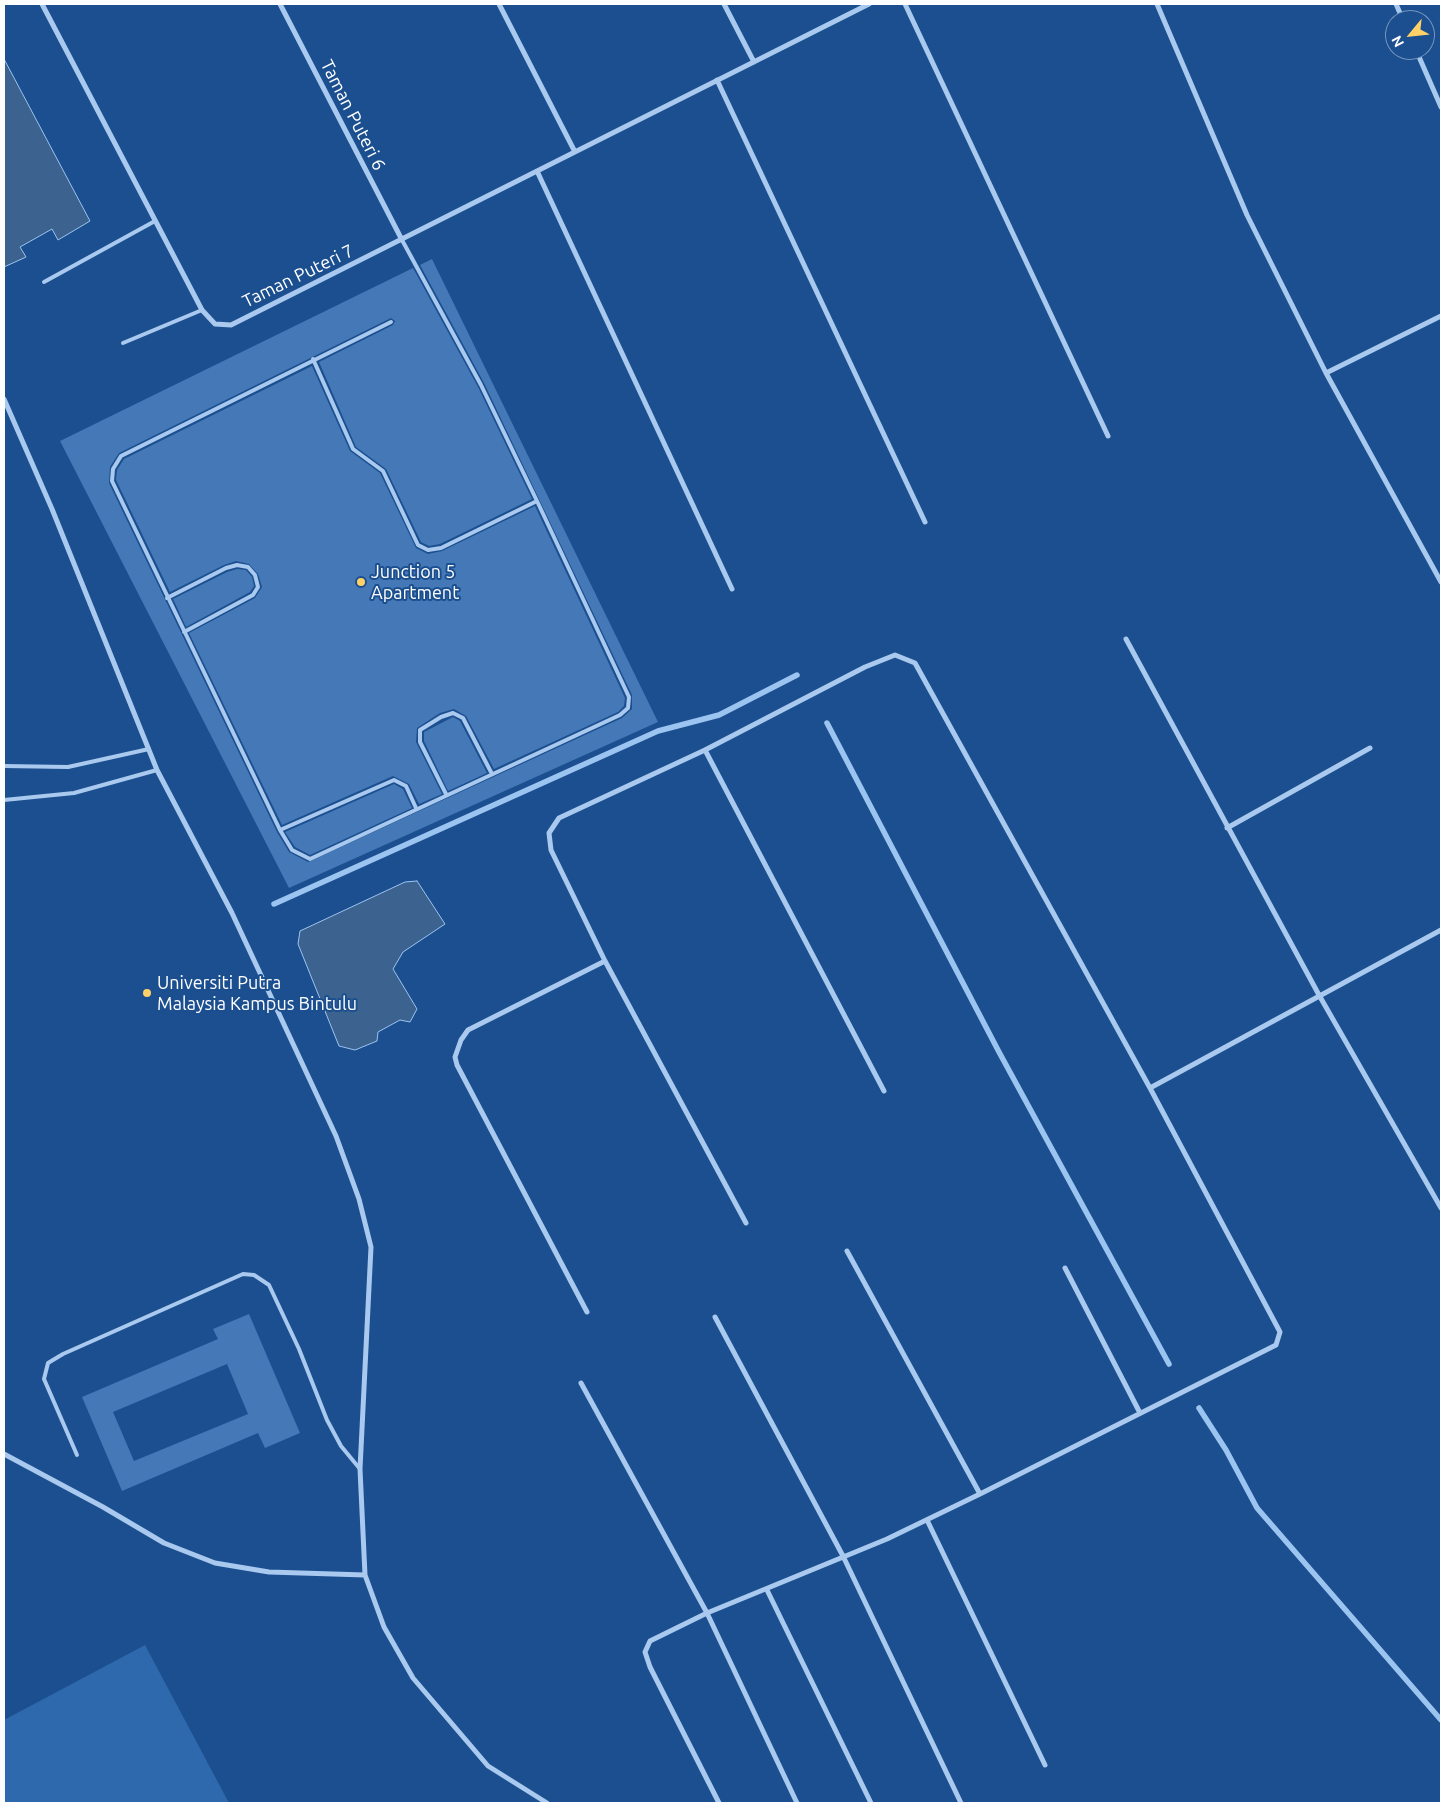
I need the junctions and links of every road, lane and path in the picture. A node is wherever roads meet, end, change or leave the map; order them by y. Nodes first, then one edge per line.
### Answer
1 (42, 4) edge
2 (280, 4) edge
3 (498, 4) edge
4 (724, 4) edge
5 (869, 4) edge
6 (905, 4) edge
7 (1158, 4) edge
8 (1420, 60) edge
9 (754, 62) junction
10 (718, 80) junction
11 (1441, 107) edge
12 (575, 152) junction
13 (537, 171) junction
14 (155, 221) junction
15 (402, 240) junction
16 (44, 282) dead end
17 (202, 310) junction
18 (1441, 316) edge
19 (391, 322) dead end
20 (123, 343) dead end
21 (313, 359) junction
22 (1326, 373) junction
23 (4, 399) edge
24 (1108, 436) dead end
25 (537, 500) junction
26 (926, 522) dead end
27 (1441, 582) edge
28 (732, 589) dead end
29 (167, 598) junction
30 (184, 632) junction
31 (1126, 639) dead end
32 (1370, 748) dead end
33 (149, 749) junction
34 (705, 750) junction
35 (4, 766) edge
36 (158, 770) junction
37 (492, 774) junction
38 (446, 794) junction
39 (4, 800) edge
40 (416, 808) junction
41 (1227, 828) junction
42 (280, 830) junction
43 (1441, 930) edge
44 (605, 961) junction
45 (1319, 995) junction
46 (1150, 1088) junction
47 (884, 1091) dead end
48 (1441, 1208) edge
49 (746, 1224) dead end
50 (847, 1251) dead end
51 (1065, 1268) dead end
52 (587, 1312) dead end
53 (715, 1317) dead end
54 (581, 1383) dead end
55 (1140, 1413) junction
56 (4, 1454) edge
57 (77, 1455) dead end
58 (360, 1469) junction
59 (980, 1494) junction
60 (927, 1520) junction
61 (843, 1556) junction
62 (365, 1575) junction
63 (767, 1590) junction
64 (707, 1613) junction
65 (1045, 1764) dead end
66 (547, 1803) edge
67 (719, 1803) edge
68 (797, 1803) edge
69 (871, 1803) edge
70 (961, 1803) edge

1 - 14 street, Taman Puteri 7
2 - 15 street, Taman Puteri 6
3 - 12 street
4 - 9 street
5 - 9 street, Taman Puteri 7
6 - 24 street
7 - 22 street
8 - 11 street
9 - 10 street, Taman Puteri 7
10 - 12 street, Taman Puteri 7
10 - 26 street
12 - 13 street, Taman Puteri 7
13 - 15 street, Taman Puteri 7
13 - 28 street
14 - 16 lane
14 - 17 street, Taman Puteri 7
15 - 17 street, Taman Puteri 7
15 - 25 lane
17 - 20 lane
18 - 22 street
19 - 21 lane
21 - 25 lane
21 - 29 lane
22 - 27 street
23 - 33 street
25 - 37 lane
29 - 30 lane
29 - 30 lane
30 - 42 lane
31 - 41 street
32 - 41 street
33 - 35 lane
33 - 36 street
34 - 44 street
34 - 46 street
34 - 47 street
36 - 39 lane
36 - 58 street
37 - 38 lane
37 - 38 lane
38 - 40 lane
40 - 42 lane
40 - 42 lane
41 - 45 street
43 - 45 street
44 - 49 street
44 - 52 street
45 - 46 street
45 - 48 street
46 - 55 street
50 - 59 street
51 - 55 street
53 - 61 street
54 - 64 street
55 - 59 street
56 - 62 street
57 - 58 lane
58 - 62 street
59 - 60 street
60 - 61 street
60 - 65 street
61 - 63 street
61 - 70 street
62 - 66 street
63 - 64 street
63 - 69 street
64 - 67 street
64 - 68 street

